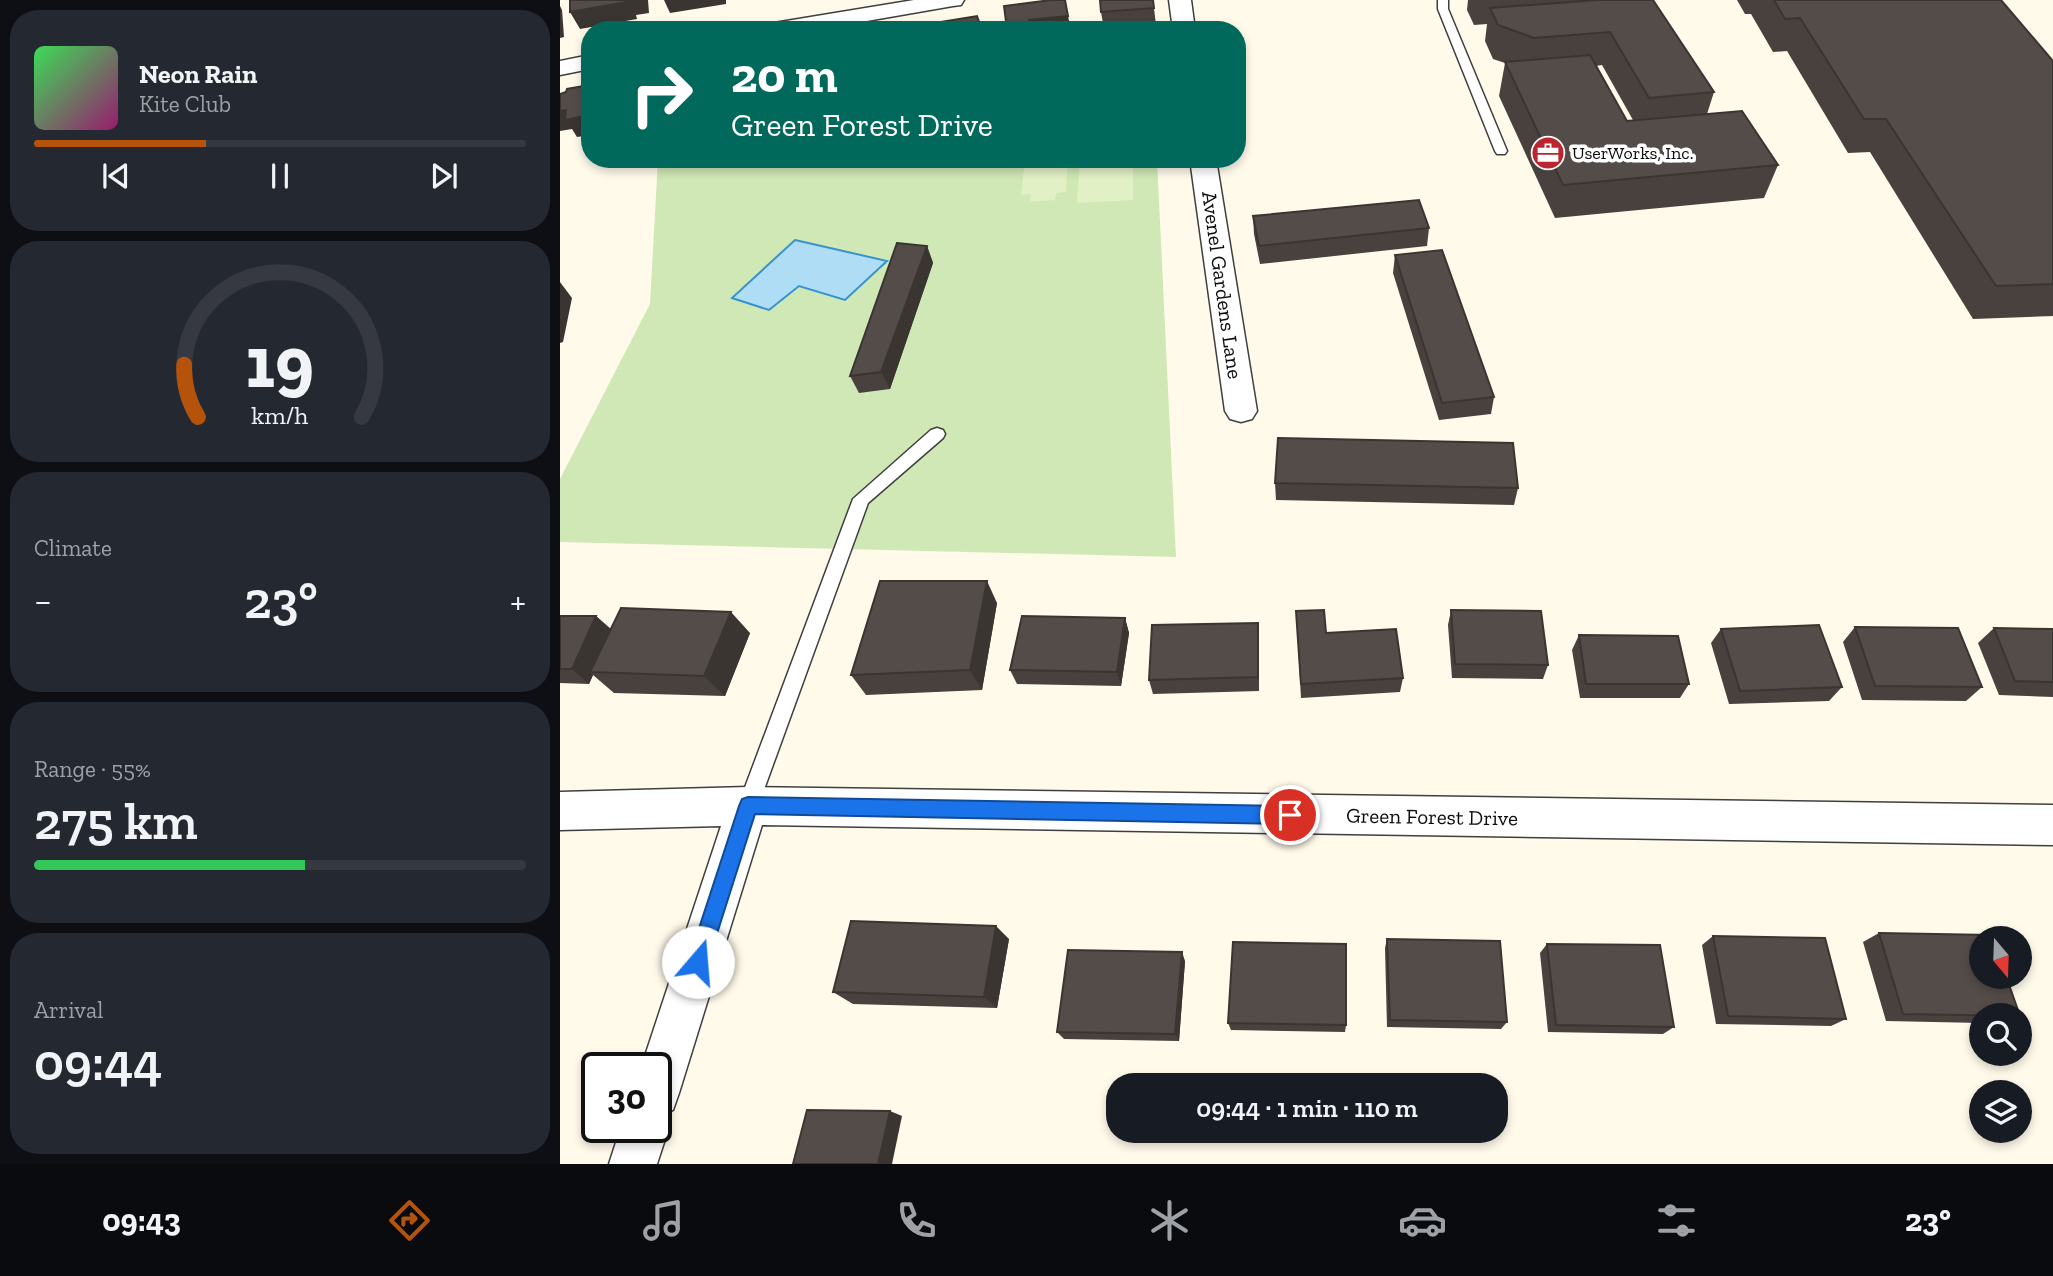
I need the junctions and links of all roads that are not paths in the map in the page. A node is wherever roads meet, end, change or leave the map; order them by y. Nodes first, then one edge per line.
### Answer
1 (953, 0) edge
2 (1180, 0) edge
3 (1443, 0) edge
4 (828, 21) edge
5 (1183, 21) edge
6 (581, 64) edge
7 (560, 68) edge
8 (1501, 152) dead end
9 (1204, 168) edge
10 (1241, 411) dead end
11 (937, 434) dead end
12 (748, 806) junction
13 (560, 811) edge
14 (2053, 825) edge
15 (669, 1052) edge
16 (640, 1143) edge
17 (634, 1164) edge

1 - 4 street
2 - 5 street
3 - 8 lane
6 - 7 street
9 - 10 street, Avenel Gardens Lane
11 - 12 lane
12 - 13 street, Green Forest Drive
12 - 14 street, Green Forest Drive
12 - 15 street
16 - 17 street

